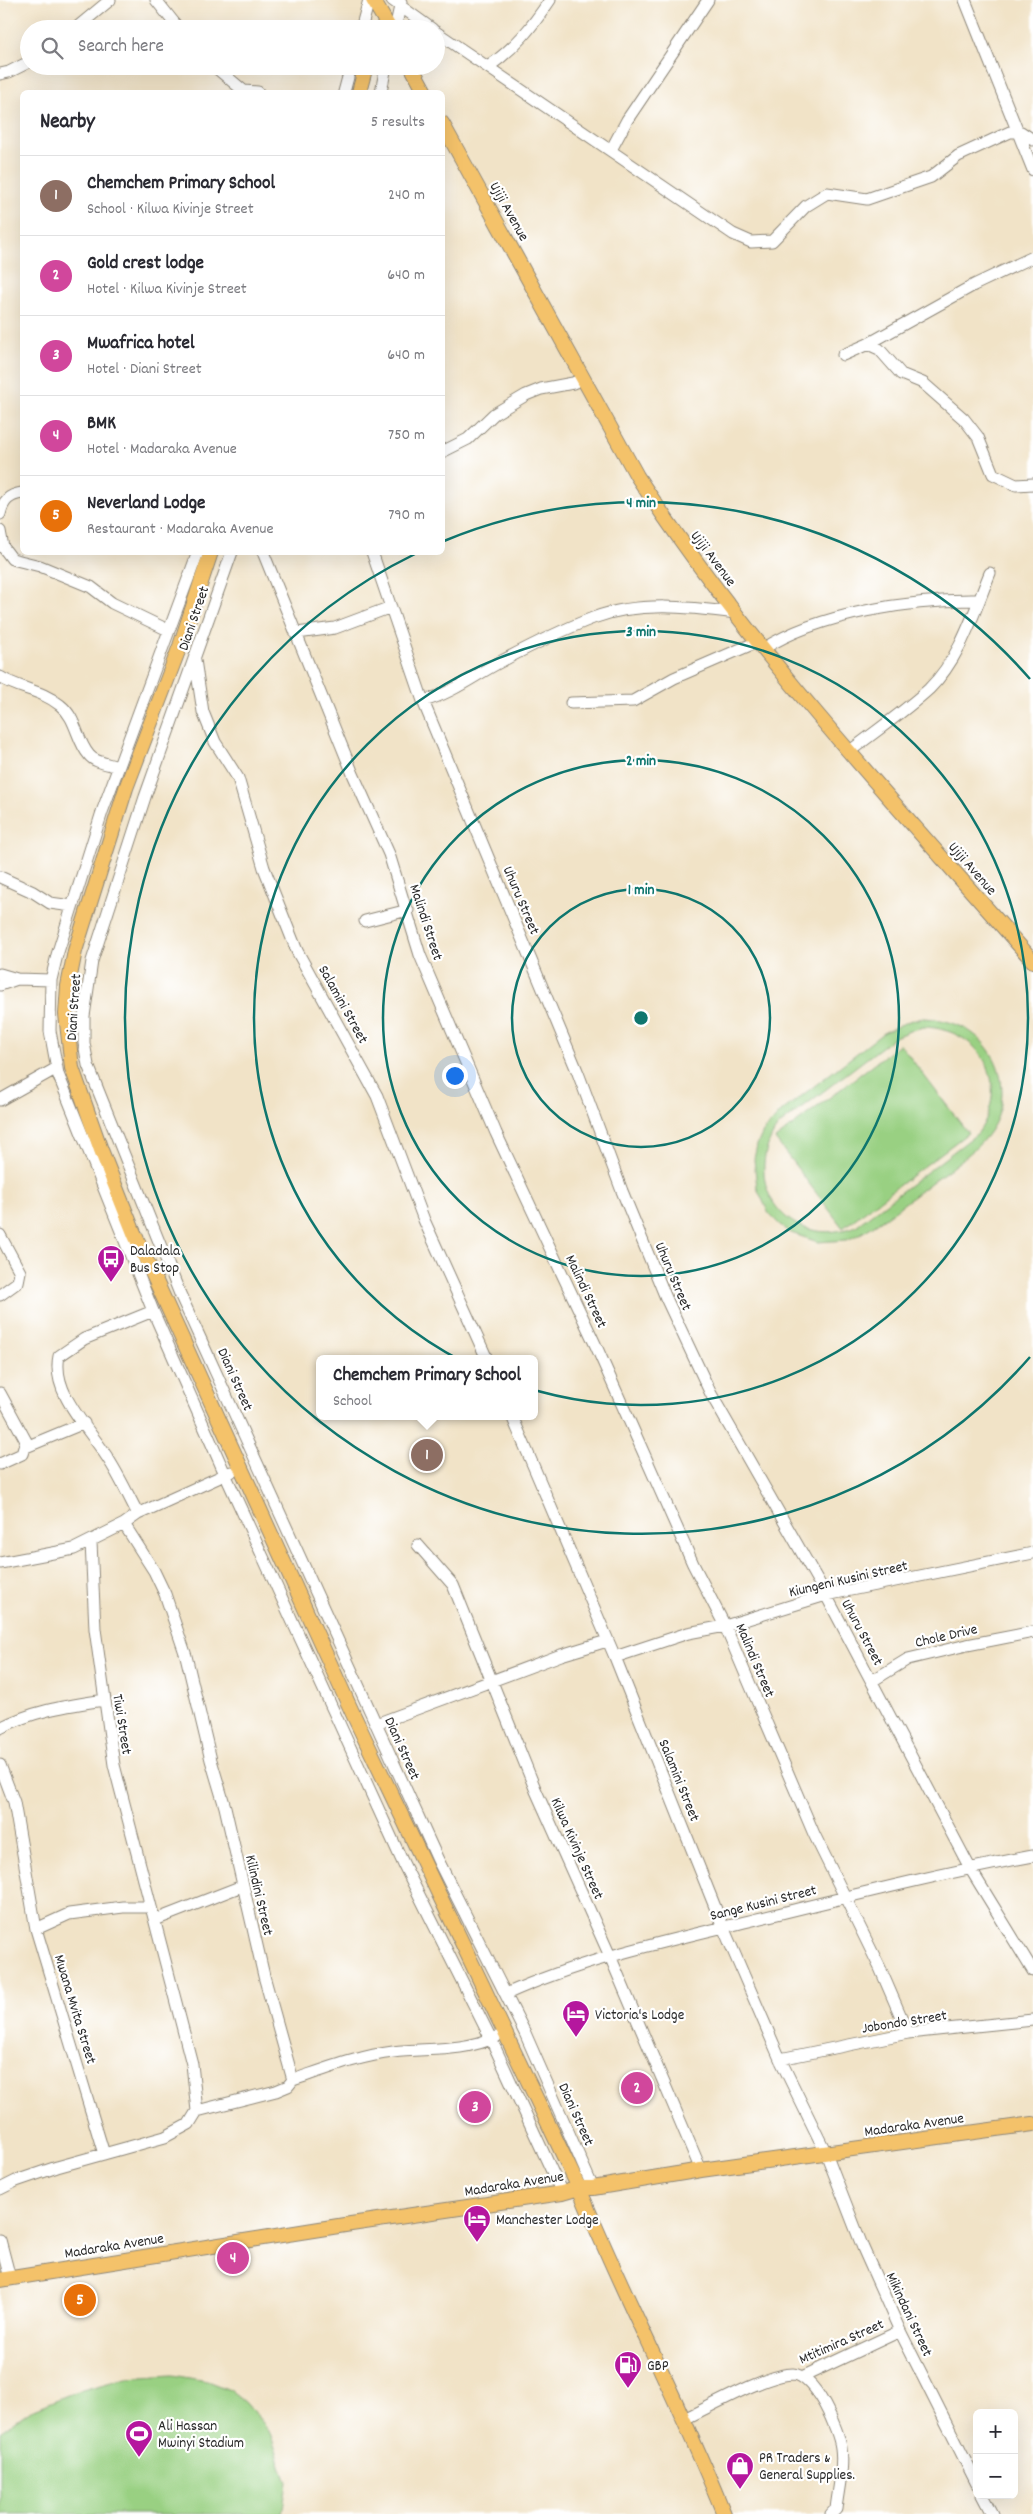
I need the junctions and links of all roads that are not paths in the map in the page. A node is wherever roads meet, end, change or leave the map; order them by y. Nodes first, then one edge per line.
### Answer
1 (110, 0) edge
2 (156, 0) edge
3 (369, 0) edge
4 (373, 0) edge
5 (550, 0) edge
6 (708, 0) edge
7 (965, 0) edge
8 (398, 2) edge
9 (383, 6) edge
10 (86, 20) edge
11 (172, 20) edge
12 (363, 20) edge
13 (379, 20) edge
14 (387, 20) edge
15 (396, 20) edge
16 (421, 20) edge
17 (445, 38) edge
18 (20, 66) edge
19 (488, 66) junction
20 (0, 74) edge
21 (224, 75) edge
22 (349, 75) edge
23 (364, 75) edge
24 (384, 75) edge
25 (416, 75) edge
26 (242, 90) edge
27 (345, 90) edge
28 (360, 90) edge
29 (380, 90) edge
30 (424, 90) edge
31 (445, 128) edge
32 (1017, 131) junction
33 (1033, 140) edge
34 (611, 150) junction
35 (1033, 170) edge
36 (1033, 257) edge
37 (868, 344) junction
38 (842, 355) dead end
39 (582, 379) junction
40 (445, 450) edge
41 (1033, 484) edge
42 (20, 493) edge
43 (0, 514) edge
44 (0, 531) edge
45 (197, 555) edge
46 (210, 555) edge
47 (231, 555) edge
48 (264, 555) edge
49 (373, 555) edge
50 (990, 573) dead end
51 (979, 600) junction
52 (391, 607) junction
53 (736, 613) junction
54 (168, 630) junction
55 (297, 633) junction
56 (760, 646) junction
57 (195, 658) junction
58 (0, 677) edge
59 (423, 701) junction
60 (571, 703) dead end
61 (850, 751) junction
62 (118, 767) junction
63 (0, 877) edge
64 (72, 906) junction
65 (408, 910) junction
66 (364, 921) dead end
67 (1033, 961) edge
68 (0, 974) edge
69 (17, 979) junction
70 (51, 980) junction
71 (0, 985) edge
72 (72, 1068) junction
73 (58, 1071) junction
74 (0, 1100) edge
75 (0, 1235) edge
76 (0, 1295) edge
77 (153, 1311) junction
78 (484, 1355) edge
79 (0, 1393) edge
80 (514, 1420) edge
81 (84, 1423) junction
82 (26, 1447) junction
83 (0, 1464) edge
84 (240, 1468) junction
85 (225, 1474) junction
86 (138, 1514) junction
87 (124, 1524) junction
88 (91, 1542) junction
89 (418, 1545) dead end
90 (1033, 1553) edge
91 (0, 1564) edge
92 (826, 1595) junction
93 (725, 1626) junction
94 (1033, 1632) edge
95 (607, 1640) junction
96 (615, 1657) junction
97 (491, 1681) junction
98 (872, 1681) junction
99 (104, 1700) junction
100 (376, 1724) junction
101 (0, 1728) edge
102 (0, 1765) edge
103 (1033, 1856) edge
104 (970, 1868) junction
105 (242, 1886) junction
106 (846, 1897) junction
107 (151, 1907) junction
108 (155, 1920) junction
109 (723, 1927) junction
110 (36, 1929) junction
111 (610, 1956) junction
112 (1033, 1971) edge
113 (506, 1994) junction
114 (1033, 2020) edge
115 (505, 2033) junction
116 (908, 2033) junction
117 (491, 2040) junction
118 (780, 2059) junction
119 (293, 2080) junction
120 (197, 2111) junction
121 (1033, 2124) edge
122 (826, 2153) junction
123 (104, 2154) junction
124 (701, 2170) junction
125 (579, 2188) junction
126 (593, 2188) junction
127 (0, 2189) edge
128 (562, 2194) junction
129 (0, 2240) edge
130 (5, 2279) edge
131 (900, 2330) junction
132 (802, 2377) junction
133 (684, 2419) junction
134 (973, 2476) edge
135 (984, 2499) edge
136 (724, 2514) edge
137 (832, 2514) edge
138 (992, 2514) edge

1 - 10 street
2 - 11 street
3 - 12 street
4 - 9 main road
5 - 19 street
6 - 34 street
7 - 32 street
8 - 15 street
8 - 16 street
9 - 13 main road
9 - 14 main road
17 - 19 street
18 - 20 street
19 - 34 street
21 - 26 street
22 - 27 street
23 - 28 main road
24 - 29 street
25 - 30 main road
31 - 39 main road, Ujiji Avenue
32 - 33 street
32 - 34 street
32 - 35 street
36 - 37 street
37 - 38 street
37 - 41 street
39 - 40 street
39 - 53 main road, Ujiji Avenue
42 - 43 street
44 - 54 street
45 - 54 street
46 - 72 main road
47 - 57 street, Diani Street
48 - 55 street, Malindi Street
49 - 52 street, Uhuru Street
50 - 51 street
51 - 56 street
51 - 61 street
52 - 55 street
52 - 59 street, Uhuru Street
53 - 56 main road, Ujiji Avenue
53 - 59 street
54 - 62 street
55 - 65 street, Malindi Street
56 - 60 street
56 - 61 main road, Ujiji Avenue
57 - 78 street, Salamini Street
57 - 100 street, Diani Street
58 - 62 street
59 - 92 street, Uhuru Street
61 - 67 main road, Ujiji Avenue
62 - 64 street
63 - 64 street
64 - 70 street
65 - 66 street
65 - 93 street, Malindi Street
68 - 69 street
69 - 70 street
69 - 71 street
70 - 73 street
72 - 73 street
72 - 84 main road
73 - 74 street
73 - 77 street
75 - 76 street
77 - 81 street
77 - 85 street
79 - 82 street
80 - 95 street, Salamini Street
81 - 82 street
81 - 86 street
82 - 83 street
84 - 85 street
84 - 115 main road
85 - 86 street
85 - 117 street
86 - 87 street
87 - 88 street
87 - 105 street, Kilindini Street
88 - 91 street
88 - 99 street, Tiwi Street
89 - 97 street, Kilwa Kivinje Street
90 - 92 street, Kiungeni Kusini Street
92 - 93 street, Kiungeni Kusini Street
92 - 98 street, Uhuru Street
93 - 96 street, Kiungeni Kusini Street
93 - 106 street, Malindi Street
94 - 98 street, Chole Drive
95 - 96 street, Salamini Street
95 - 97 street
96 - 109 street, Salamini Street
97 - 100 street
97 - 111 street, Kilwa Kivinje Street
98 - 104 street, Uhuru Street
99 - 101 street
99 - 107 street, Tiwi Street
100 - 113 street, Diani Street
102 - 110 street, Mwana Mvita Street
103 - 104 street, Sange Kusini Street
104 - 106 street, Sange Kusini Street
104 - 112 street, Uhuru Street
105 - 108 street
105 - 119 street, Kilindini Street
106 - 109 street, Sange Kusini Street
106 - 116 street, Malindi Street
107 - 108 street, Tiwi Street
107 - 110 street
108 - 120 street, Tiwi Street
109 - 111 street, Sange Kusini Street
109 - 118 street, Salamini Street
110 - 123 street, Mwana Mvita Street
111 - 113 street, Sange Kusini Street
111 - 124 street, Kilwa Kivinje Street
113 - 126 street, Diani Street
114 - 116 street, Jobondo Street
115 - 117 street
115 - 125 main road
116 - 118 street, Jobondo Street
117 - 119 street
117 - 128 street
118 - 122 street, Salamini Street
119 - 120 street
120 - 123 street
121 - 122 main road, Madaraka Avenue
122 - 124 main road, Madaraka Avenue
122 - 131 street, Mikindani Street
123 - 127 street
124 - 126 main road, Madaraka Avenue
125 - 126 main road, Madaraka Avenue
125 - 128 main road, Madaraka Avenue
125 - 133 main road
128 - 130 main road, Madaraka Avenue
129 - 130 street
131 - 132 street, Mtitimira Street
131 - 134 street, Mikindani Street
132 - 133 street, Mtitimira Street
132 - 137 street
133 - 136 main road
135 - 138 street

